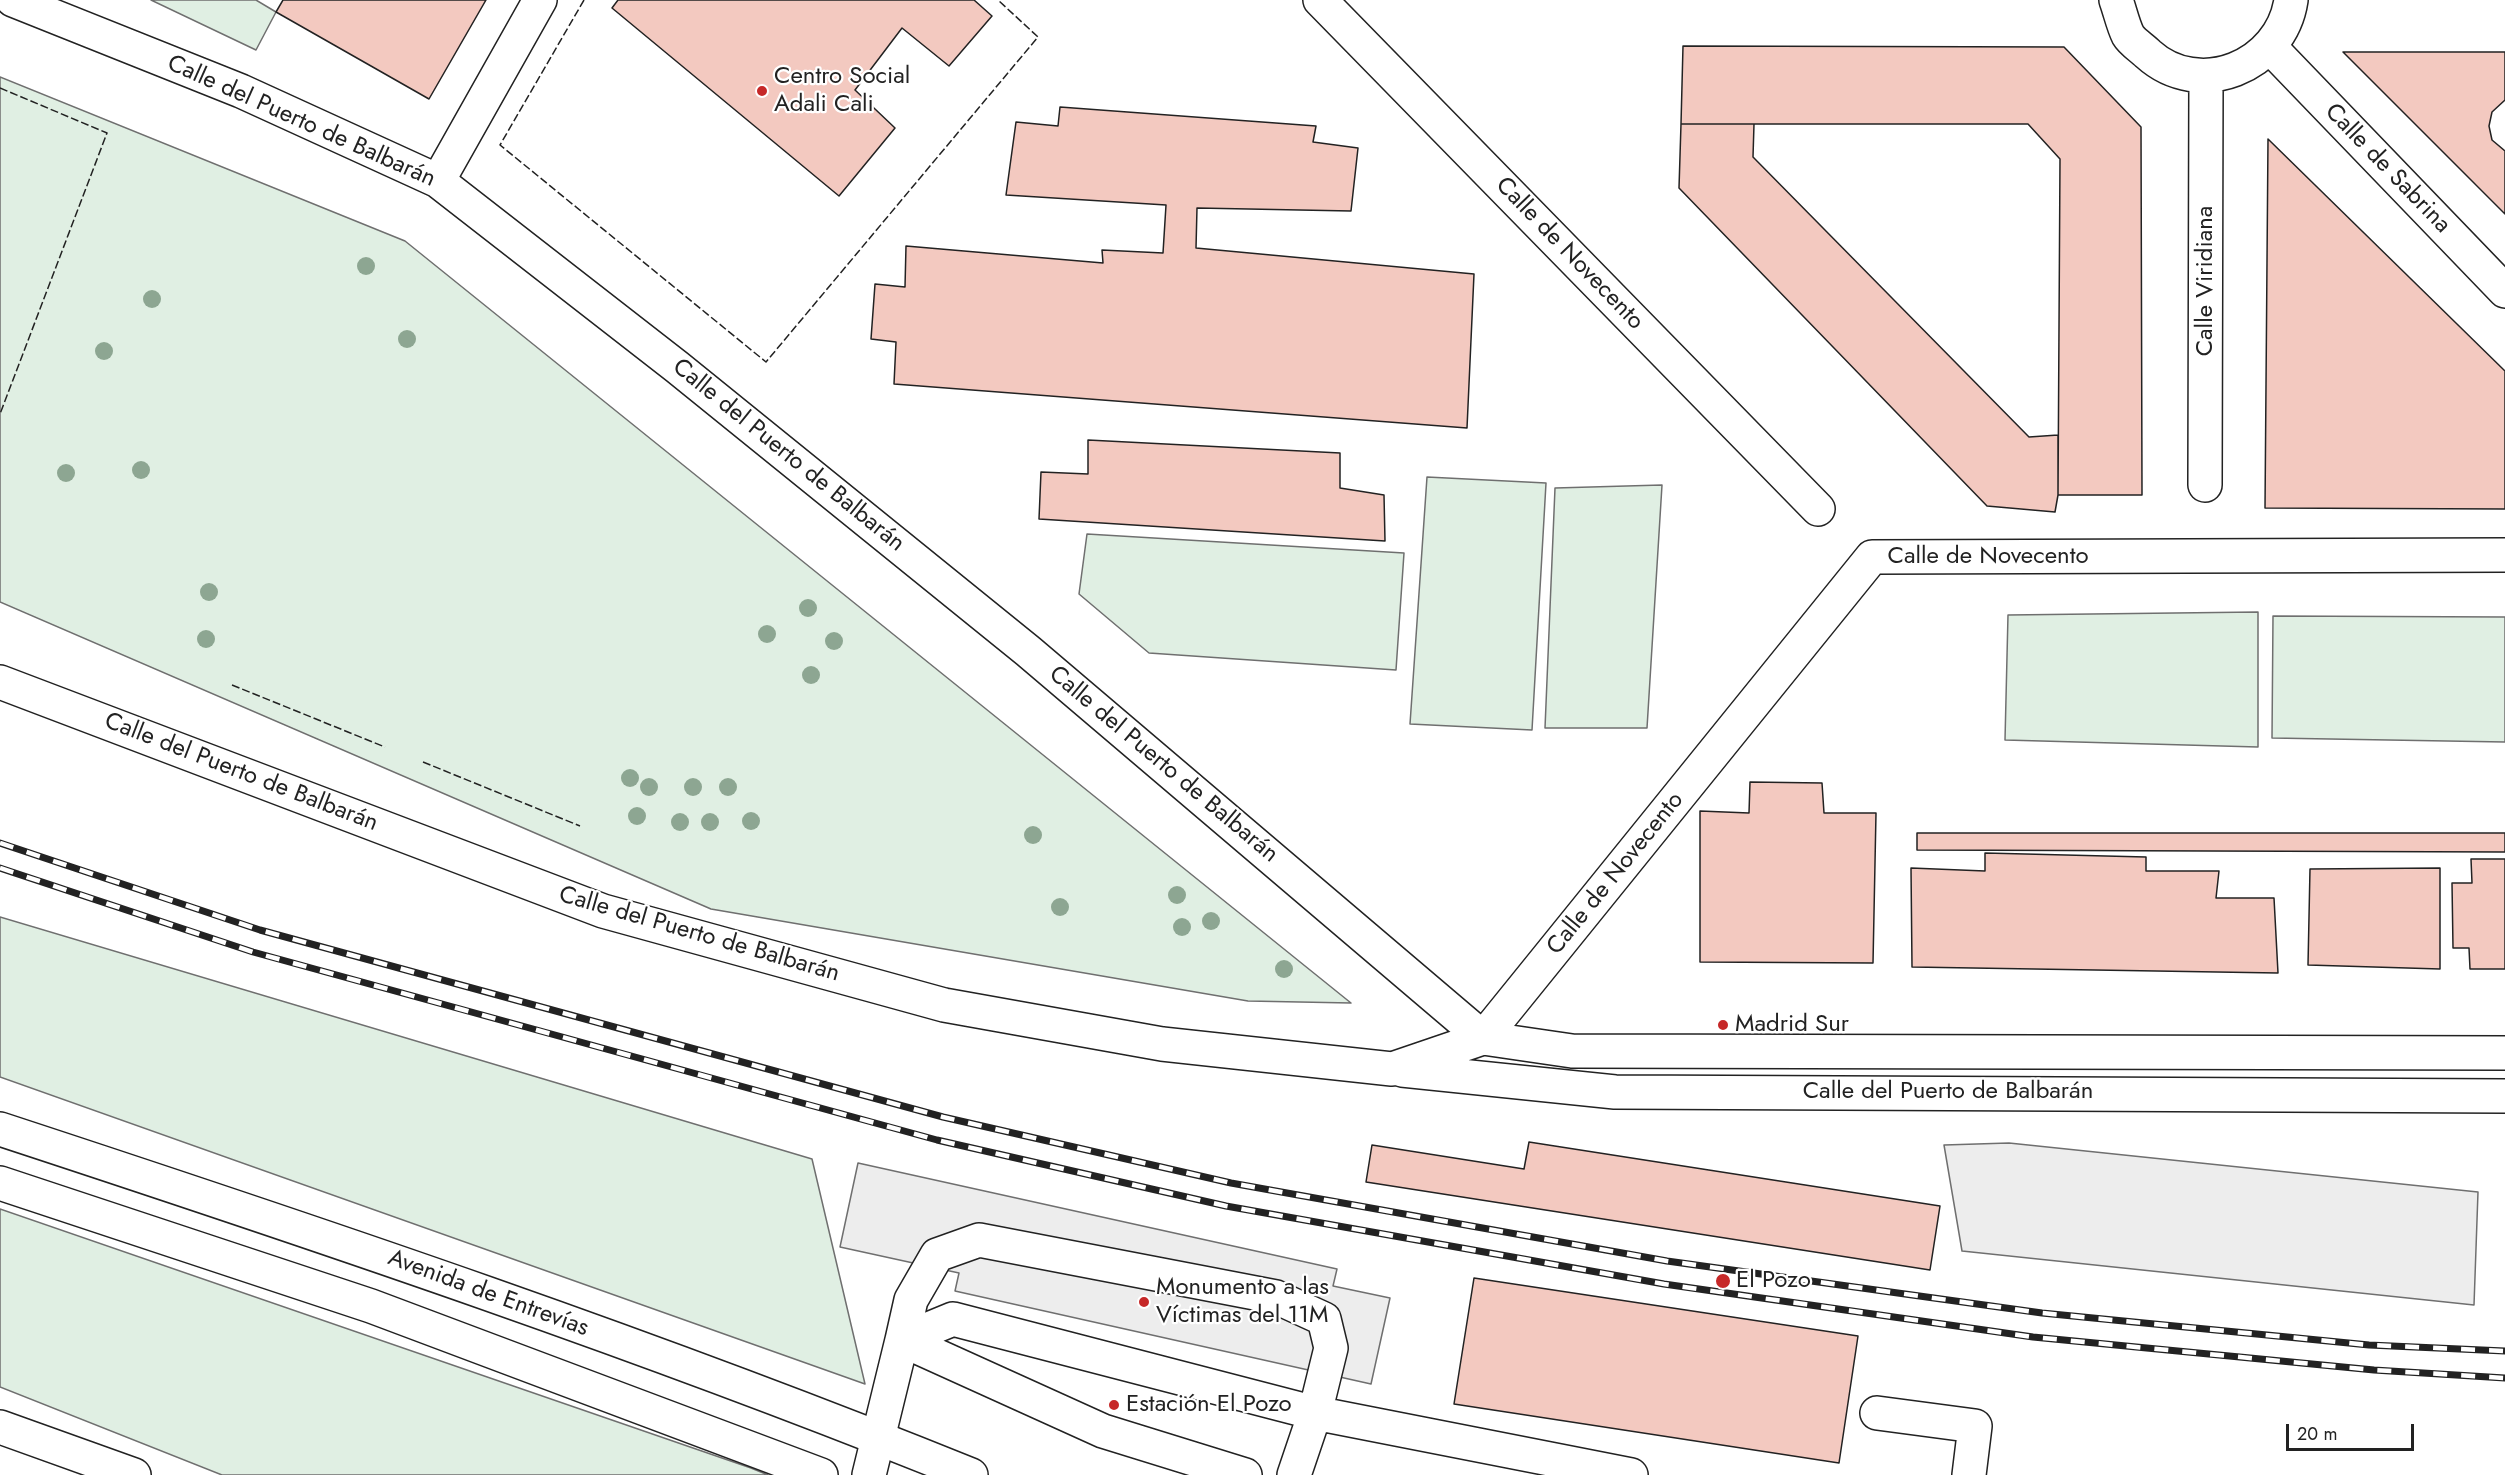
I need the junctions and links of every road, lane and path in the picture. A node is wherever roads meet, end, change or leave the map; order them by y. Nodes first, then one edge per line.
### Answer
1 (13, 0) edge
2 (540, 0) edge
3 (1320, 0) edge
4 (2116, 0) edge
5 (2291, 0) edge
6 (2270, 47) junction
7 (2206, 76) junction
8 (438, 181) junction
9 (2505, 291) edge
10 (2205, 486) dead end
11 (1818, 509) dead end
12 (2505, 555) edge
13 (0, 682) edge
14 (1483, 1038) junction
15 (2505, 1053) edge
16 (1392, 1069) junction
17 (2505, 1096) edge
18 (0, 1129) edge
19 (0, 1183) edge
20 (902, 1340) junction
21 (1315, 1413) junction
22 (1877, 1413) dead end
23 (1, 1430) edge
24 (879, 1438) junction
25 (134, 1475) edge
26 (822, 1475) edge
27 (868, 1475) edge
28 (971, 1475) edge
29 (1245, 1475) edge
30 (1294, 1475) edge
31 (1631, 1475) edge
32 (1969, 1475) edge

1 - 8 street, Calle del Puerto de Balbarán
2 - 8 street
3 - 11 street, Calle de Novecento
4 - 7 street
5 - 6 street
6 - 7 street
6 - 9 street, Calle de Sabrina
7 - 10 street, Calle Viridiana
8 - 14 street, Calle del Puerto de Balbarán
12 - 14 street, Calle de Novecento
13 - 16 street, Calle del Puerto de Balbarán
14 - 15 street, Calle del Puerto de Balbarán
14 - 16 street, Calle del Puerto de Balbarán
16 - 17 street, Calle del Puerto de Balbarán
18 - 24 street, Avenida de Entrevías
19 - 26 street
20 - 21 street
20 - 21 street
20 - 24 street
20 - 29 street
21 - 30 street
21 - 31 street
22 - 32 street
23 - 25 street
24 - 27 street
24 - 28 street, Avenida de Entrevías

